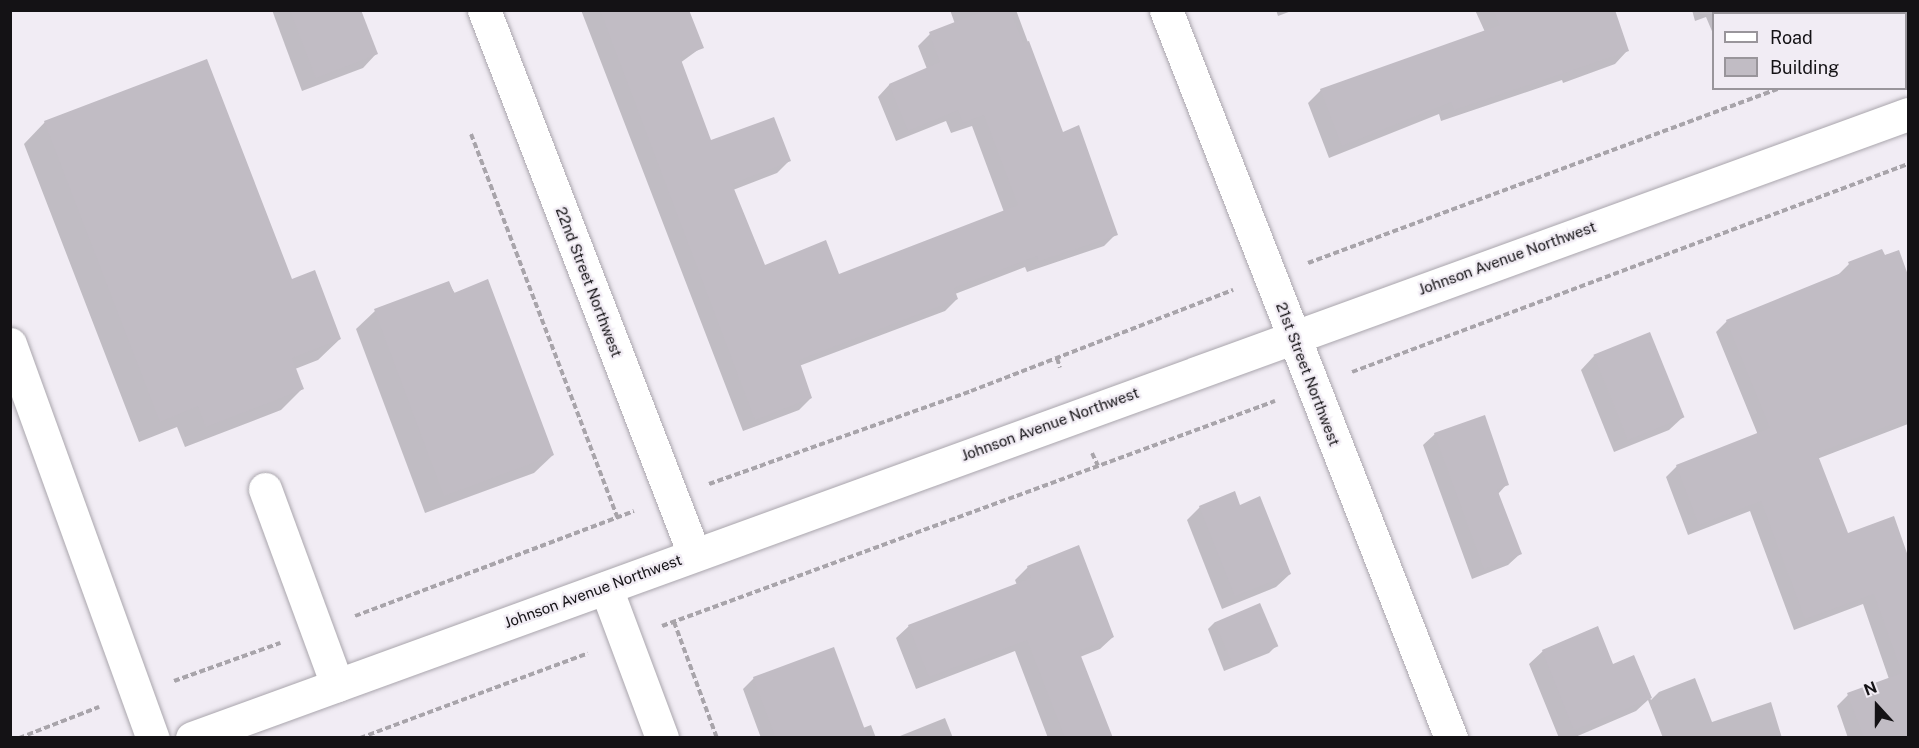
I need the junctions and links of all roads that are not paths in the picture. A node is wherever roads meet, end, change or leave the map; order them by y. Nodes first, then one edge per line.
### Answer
1 (484, 10) edge
2 (1166, 10) edge
3 (1908, 114) edge
4 (1293, 335) junction
5 (10, 344) edge
6 (265, 489) dead end
7 (694, 554) junction
8 (606, 588) junction
9 (337, 685) junction
10 (153, 738) edge
11 (192, 738) edge
12 (662, 738) edge
13 (1451, 738) edge

1 - 7 street, 22nd Street Northwest
2 - 4 street, 21st Street Northwest
3 - 4 street, Johnson Avenue Northwest
4 - 7 street, Johnson Avenue Northwest
4 - 13 street, 21st Street Northwest
5 - 10 street
6 - 9 street
7 - 8 street, Johnson Avenue Northwest
8 - 9 street, Johnson Avenue Northwest
8 - 12 street
9 - 11 street, Johnson Avenue Northwest

